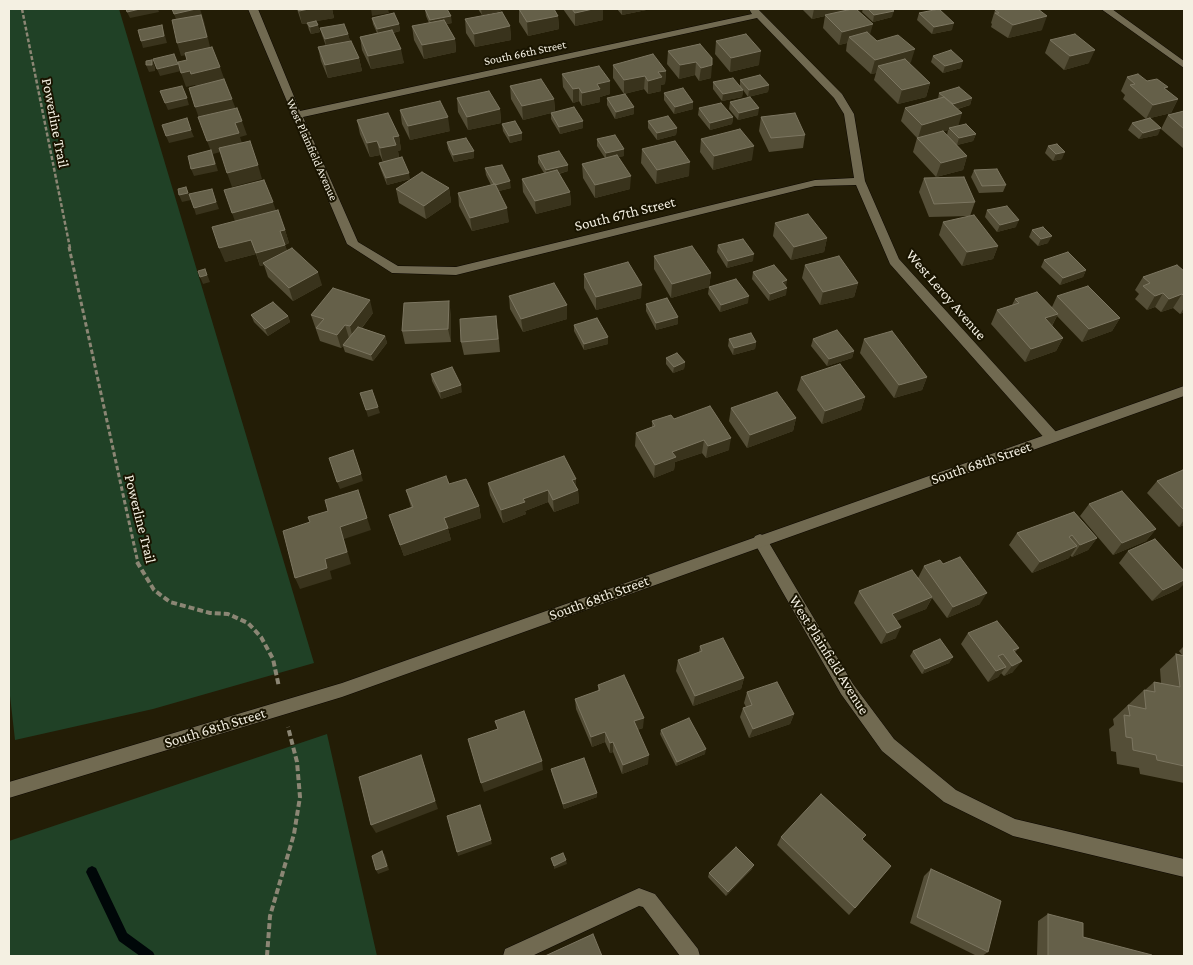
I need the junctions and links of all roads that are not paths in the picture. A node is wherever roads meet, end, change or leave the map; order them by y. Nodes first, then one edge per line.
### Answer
1 (253, 9) edge
2 (1106, 9) edge
3 (756, 12) edge
4 (1184, 65) edge
5 (297, 115) junction
6 (860, 181) junction
7 (396, 270) joint
8 (1184, 391) edge
9 (1052, 437) junction
10 (760, 540) junction
11 (9, 790) edge
12 (1184, 868) edge
13 (512, 956) edge
14 (691, 956) edge

1 - 5 street, West Plainfield Avenue
2 - 4 street
3 - 5 street, South 66th Street
3 - 6 street, West Leroy Avenue
5 - 7 street, West Plainfield Avenue
6 - 7 street, South 67th Street
6 - 9 street, West Leroy Avenue
8 - 9 street, South 68th Street
9 - 10 street, South 68th Street
10 - 11 street, South 68th Street
10 - 12 street, West Plainfield Avenue
13 - 14 street

